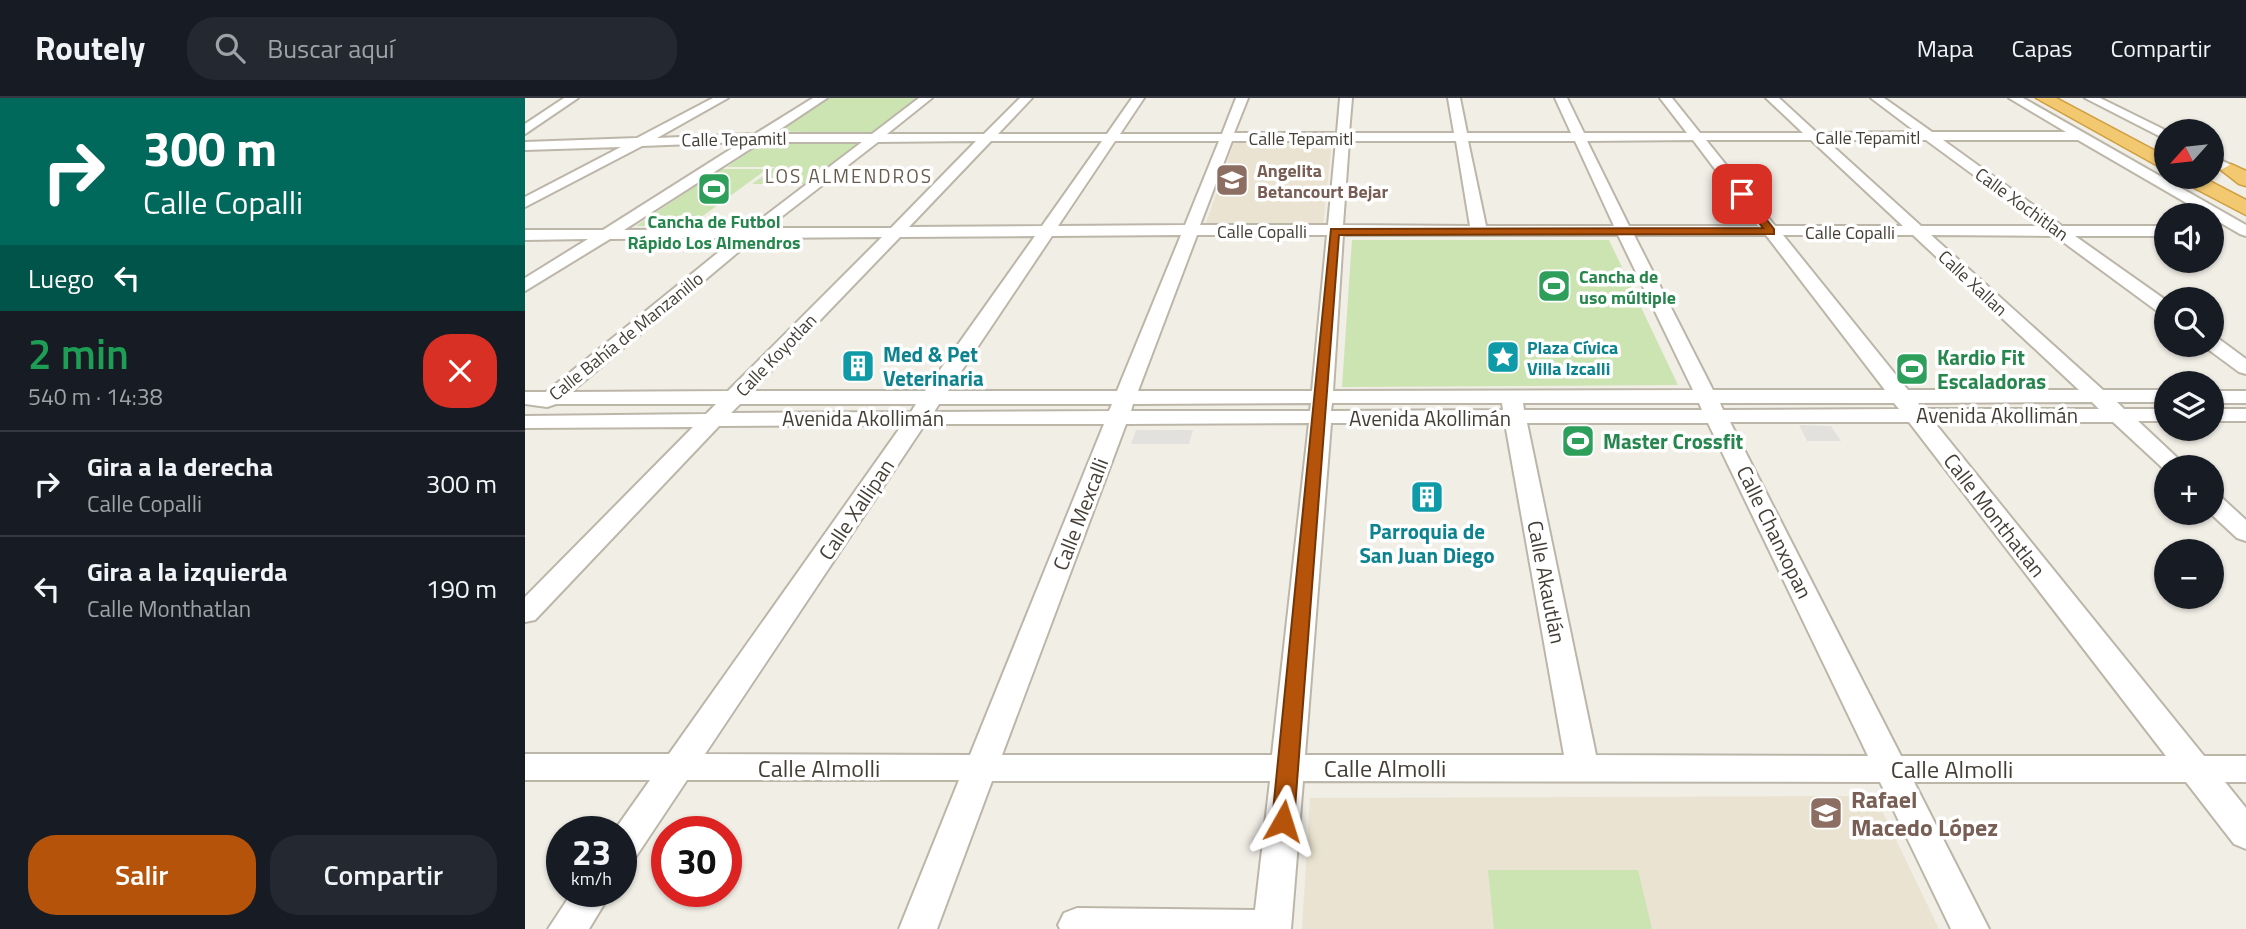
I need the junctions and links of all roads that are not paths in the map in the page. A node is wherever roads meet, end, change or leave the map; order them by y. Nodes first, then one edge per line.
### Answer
1 (572, 98) edge
2 (722, 98) edge
3 (821, 98) edge
4 (926, 98) edge
5 (1026, 98) edge
6 (1138, 98) edge
7 (1242, 98) edge
8 (1346, 98) edge
9 (1454, 98) edge
10 (1561, 98) edge
11 (1666, 98) edge
12 (1772, 98) edge
13 (1877, 98) edge
14 (2015, 98) edge
15 (2033, 98) edge
16 (2044, 98) edge
17 (2066, 98) edge
18 (2080, 98) edge
19 (2091, 98) edge
20 (525, 130) edge
21 (2154, 130) edge
22 (2154, 131) edge
23 (1930, 136) junction
24 (2077, 136) junction
25 (988, 137) junction
26 (1815, 137) junction
27 (760, 138) junction
28 (877, 138) junction
29 (1110, 138) junction
30 (1227, 138) junction
31 (1461, 138) junction
32 (1581, 138) junction
33 (1697, 138) junction
34 (1342, 139) junction
35 (642, 141) junction
36 (2154, 144) edge
37 (525, 146) edge
38 (2116, 158) junction
39 (2154, 158) edge
40 (2234, 176) edge
41 (2202, 189) edge
42 (2246, 193) edge
43 (525, 203) edge
44 (2246, 225) edge
45 (2224, 228) edge
46 (1191, 230) junction
47 (1479, 231) junction
48 (1623, 231) junction
49 (2154, 231) edge
50 (753, 232) junction
51 (895, 232) junction
52 (1335, 232) junction
53 (1771, 232) junction
54 (1918, 232) junction
55 (2060, 232) junction
56 (606, 233) junction
57 (1045, 233) junction
58 (525, 235) edge
59 (525, 286) edge
60 (2154, 301) edge
61 (2224, 352) edge
62 (2246, 368) edge
63 (736, 396) junction
64 (933, 396) junction
65 (1901, 396) junction
66 (2097, 396) junction
67 (2154, 396) edge
68 (2224, 397) edge
69 (2246, 397) edge
70 (525, 398) edge
71 (551, 398) junction
72 (1713, 406) junction
73 (1122, 407) junction
74 (1320, 407) junction
75 (1512, 407) junction
76 (1916, 415) junction
77 (2117, 415) junction
78 (2154, 415) edge
79 (2224, 415) edge
80 (2246, 415) edge
81 (918, 418) junction
82 (714, 419) junction
83 (525, 420) edge
84 (2162, 455) edge
85 (2224, 513) edge
86 (2246, 533) edge
87 (525, 613) edge
88 (525, 767) edge
89 (678, 767) junction
90 (981, 768) junction
91 (1288, 768) junction
92 (1583, 769) junction
93 (1892, 769) junction
94 (2195, 769) junction
95 (2246, 769) edge
96 (637, 827) edge
97 (2246, 834) edge
98 (583, 907) edge
99 (1077, 925) dead end
100 (1272, 928) edge
101 (567, 929) edge
102 (918, 929) edge
103 (1971, 929) edge

1 - 20 street
2 - 35 street
3 - 27 street
4 - 28 street, Calle Bahía de Manzanillo
5 - 25 street, Calle Koyotlan
6 - 29 street, Calle Xallipan
7 - 30 street, Calle Mexcalli
8 - 34 street
9 - 31 street
10 - 32 street, Calle Chanxopan
11 - 33 street, Calle Monthatlan
12 - 26 street, Calle Xallan
13 - 23 street, Calle Xochitlan
14 - 24 street
15 - 38 highway
16 - 39 highway
17 - 36 highway
18 - 22 highway
19 - 21 street
23 - 24 street, Calle Tepamitl
23 - 26 street, Calle Tepamitl
23 - 55 street, Calle Xochitlan
24 - 38 street
25 - 28 street, Calle Tepamitl
25 - 29 street, Calle Tepamitl
25 - 51 street, Calle Koyotlan
26 - 33 street, Calle Tepamitl
26 - 54 street, Calle Xallan
27 - 28 street, Calle Tepamitl
27 - 35 street, Calle Tepamitl
27 - 56 street
28 - 50 street, Calle Bahía de Manzanillo
29 - 30 street, Calle Tepamitl
29 - 57 street, Calle Xallipan
30 - 34 street, Calle Tepamitl
30 - 46 street, Calle Mexcalli
31 - 32 street, Calle Tepamitl
31 - 34 street, Calle Tepamitl
31 - 47 street
32 - 33 street, Calle Tepamitl
32 - 48 street, Calle Chanxopan
33 - 53 street, Calle Monthatlan
34 - 52 street
35 - 37 street, Calle Tepamitl
35 - 43 street
38 - 44 street
40 - 42 highway
41 - 44 highway
44 - 45 street
46 - 52 street, Calle Copalli
46 - 57 street, Calle Copalli
46 - 73 street, Calle Mexcalli
47 - 48 street, Calle Copalli
47 - 52 street, Calle Copalli
48 - 53 street, Calle Copalli
48 - 72 street, Calle Chanxopan
49 - 55 street, Calle Copalli
50 - 51 street, Calle Copalli
50 - 56 street, Calle Copalli
50 - 71 street, Calle Bahía de Manzanillo
51 - 57 street, Calle Copalli
51 - 63 street, Calle Koyotlan
52 - 74 street
53 - 54 street, Calle Copalli
53 - 65 street, Calle Monthatlan
54 - 55 street, Calle Copalli
54 - 66 street, Calle Xallan
55 - 60 street, Calle Xochitlan
56 - 58 street, Calle Copalli
56 - 59 street
57 - 64 street, Calle Xallipan
61 - 62 street
63 - 64 street, Avenida Akollimán
63 - 71 street, Avenida Akollimán
63 - 82 street, Calle Koyotlan
64 - 73 street, Avenida Akollimán
64 - 81 street, Calle Xallipan
65 - 66 street, Avenida Akollimán
65 - 72 street, Avenida Akollimán
65 - 76 street, Calle Monthatlan
66 - 67 street, Avenida Akollimán
66 - 77 street, Calle Xallan
68 - 69 street
70 - 71 street, Avenida Akollimán
71 - 83 street, Calle Bahía de Manzanillo
72 - 75 street, Avenida Akollimán
72 - 76 street, Avenida Akollimán
72 - 93 street, Calle Chanxopan
73 - 74 street, Avenida Akollimán
73 - 81 street, Avenida Akollimán
73 - 90 street, Calle Mexcalli
74 - 75 street, Avenida Akollimán
74 - 91 street
75 - 92 street, Calle Akautlán
76 - 77 street, Avenida Akollimán
76 - 94 street, Calle Monthatlan
77 - 78 street, Avenida Akollimán
77 - 84 street, Calle Xallan
79 - 80 street
81 - 82 street, Avenida Akollimán
81 - 89 street, Calle Xallipan
82 - 83 street, Avenida Akollimán
82 - 87 street, Calle Koyotlan
85 - 86 street
88 - 89 street, Calle Almolli
89 - 90 street, Calle Almolli
89 - 96 street, Calle Xallipan
90 - 91 street, Calle Almolli
90 - 102 street, Calle Mexcalli
91 - 92 street, Calle Almolli
91 - 100 street
92 - 93 street, Calle Almolli
93 - 94 street, Calle Almolli
93 - 103 street, Calle Chanxopan
94 - 95 street, Calle Almolli
94 - 97 street, Calle Monthatlan
98 - 101 street
99 - 100 street

